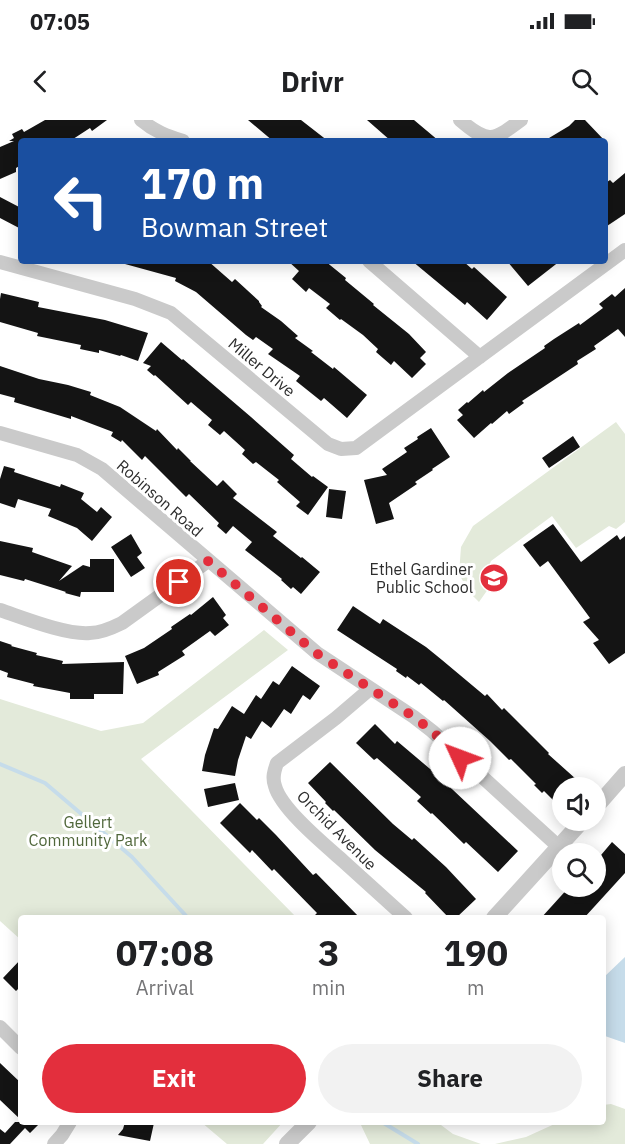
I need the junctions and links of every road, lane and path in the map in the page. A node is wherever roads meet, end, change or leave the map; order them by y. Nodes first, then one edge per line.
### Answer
1 (141, 120) edge
2 (459, 120) edge
3 (521, 120) edge
4 (174, 138) edge
5 (625, 250) edge
6 (0, 262) edge
7 (608, 263) edge
8 (372, 264) edge
9 (606, 264) edge
10 (480, 357) junction
11 (0, 433) edge
12 (208, 561) junction
13 (0, 610) edge
14 (370, 689) junction
15 (625, 774) edge
16 (606, 796) edge
17 (573, 831) edge
18 (555, 843) edge
19 (563, 843) edge
20 (552, 855) edge
21 (403, 915) edge
22 (497, 915) edge
23 (0, 1027) edge
24 (18, 1045) edge
25 (68, 1125) edge
26 (306, 1125) edge
27 (54, 1144) edge
28 (287, 1144) edge

1 - 4 street
2 - 3 street
5 - 7 street, Miller Drive
6 - 10 street, Miller Drive
8 - 10 street
9 - 10 street, Miller Drive
11 - 12 street, Robinson Road
12 - 13 street
12 - 14 street, Robinson Road
14 - 18 street, Robinson Road
14 - 21 street, Orchid Avenue
15 - 16 street
17 - 19 street
20 - 22 street
23 - 24 street
25 - 27 street
26 - 28 street

